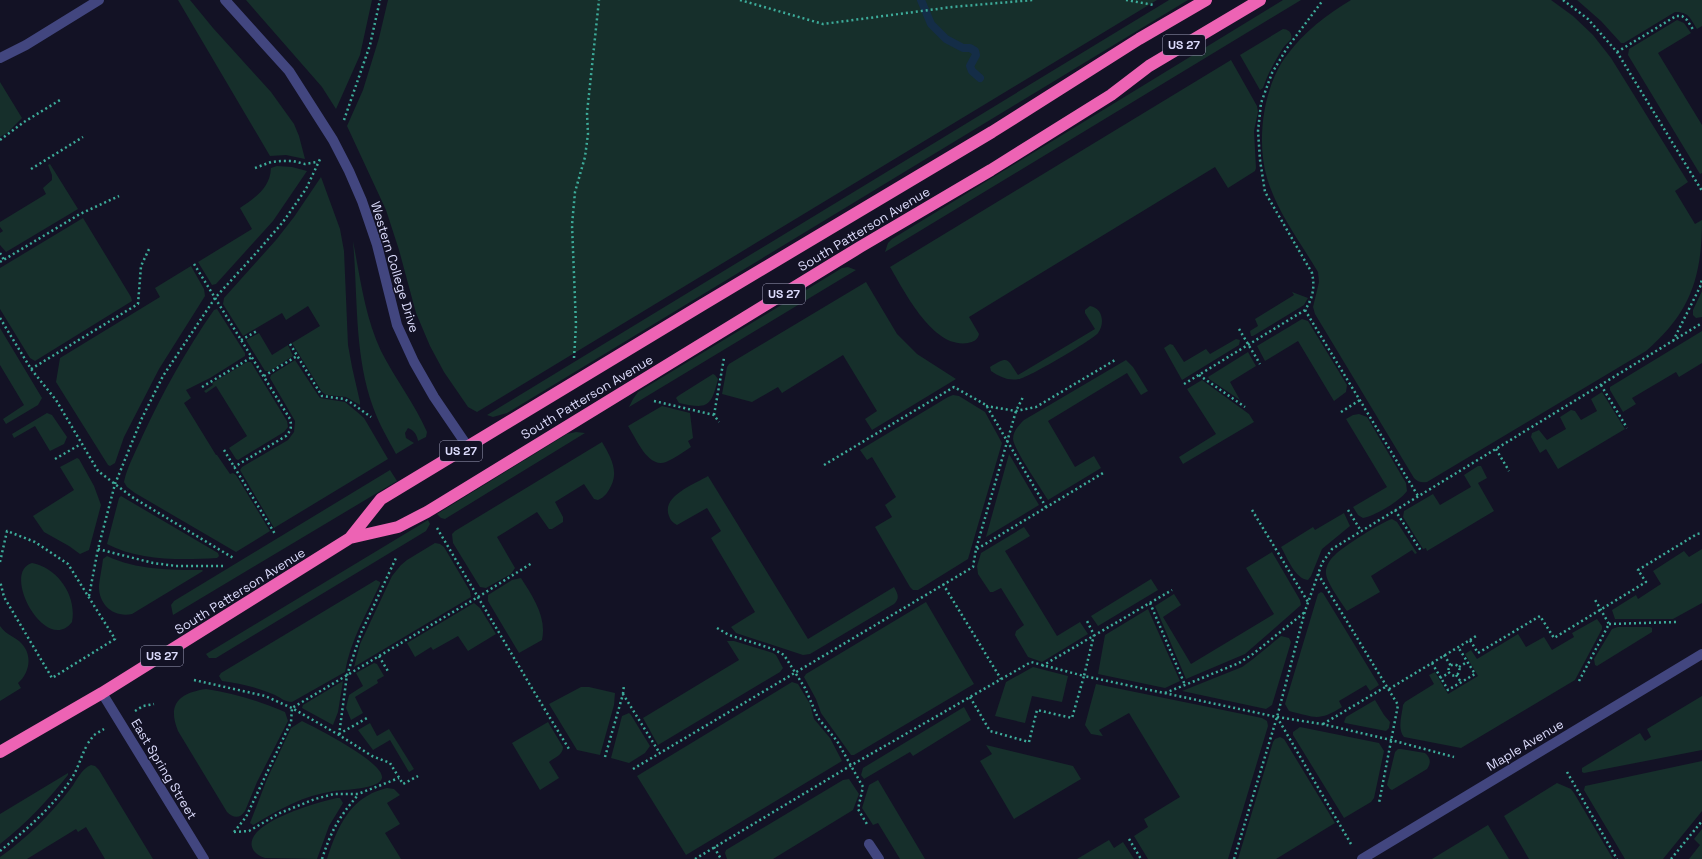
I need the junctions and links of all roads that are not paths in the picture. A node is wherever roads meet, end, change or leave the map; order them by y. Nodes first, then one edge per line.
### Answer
1 (99, 0) edge
2 (225, 0) edge
3 (1206, 0) edge
4 (1260, 0) edge
5 (0, 58) edge
6 (468, 447) junction
7 (350, 538) junction
8 (1702, 654) edge
9 (102, 693) junction
10 (0, 752) edge
11 (869, 844) road end
12 (204, 859) edge
13 (879, 859) edge
14 (1362, 859) edge

1 - 5 street
2 - 6 street, Western College Drive
3 - 6 highway, South Patterson Avenue / US 27
4 - 7 highway, South Patterson Avenue / US 27
6 - 7 highway, South Patterson Avenue / US 27
7 - 9 highway, South Patterson Avenue / US 27
8 - 14 street, Maple Avenue
9 - 10 highway, South Patterson Avenue / US 27
9 - 12 street, East Spring Street
11 - 13 street

